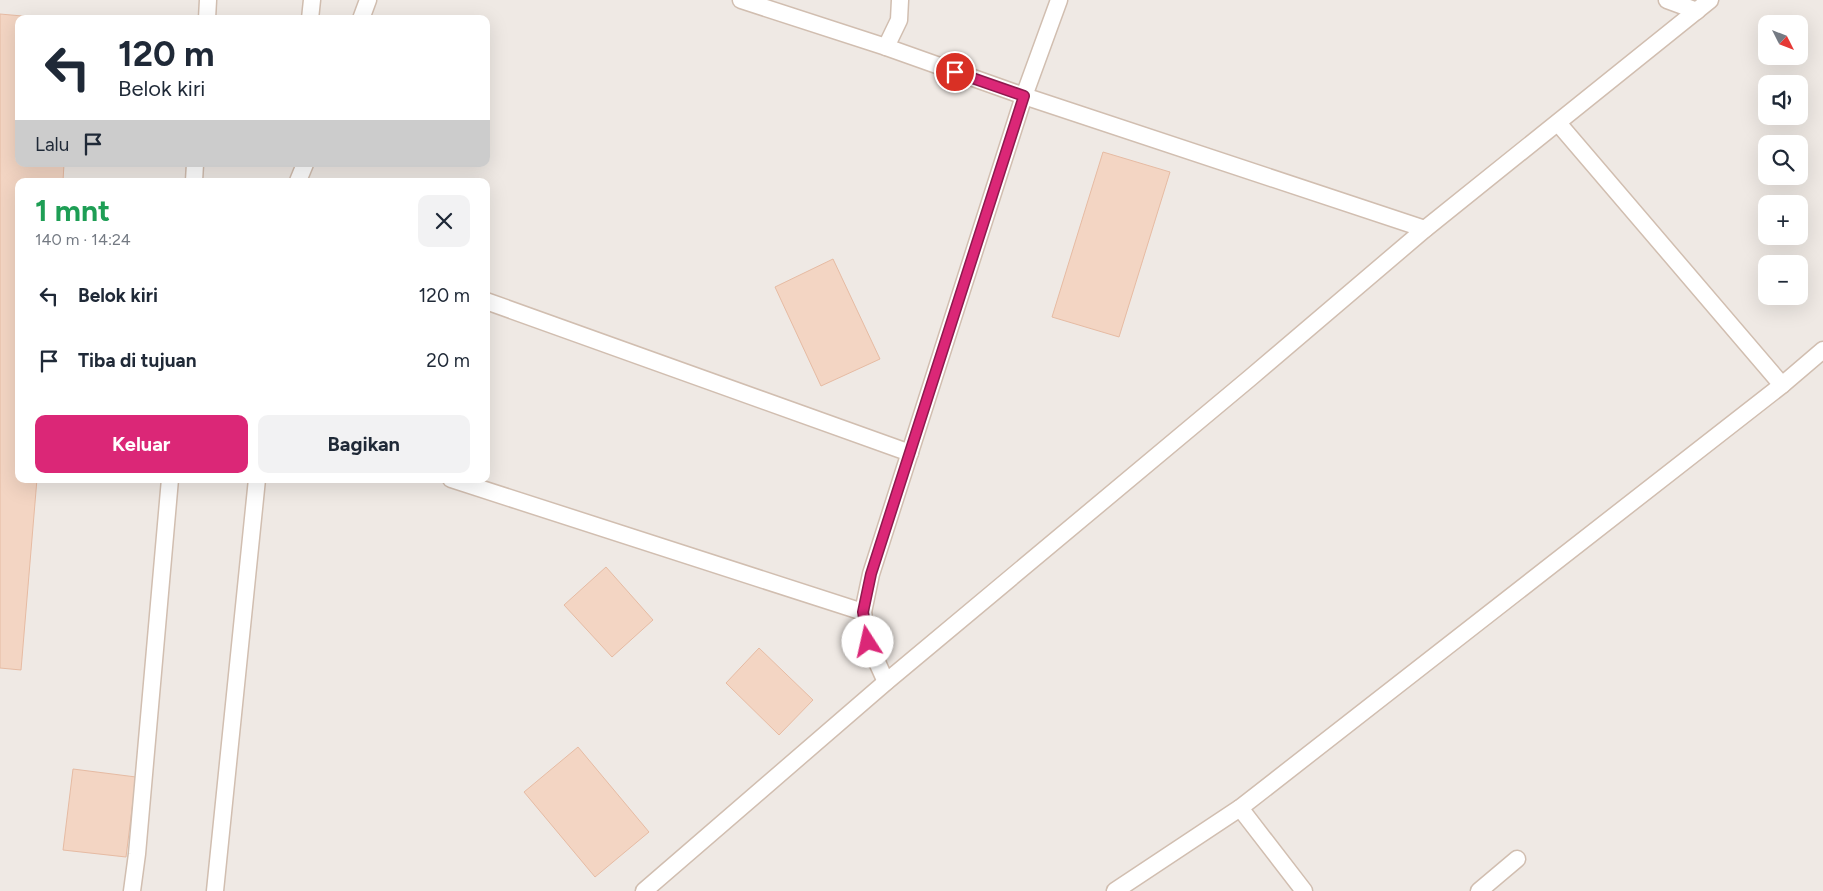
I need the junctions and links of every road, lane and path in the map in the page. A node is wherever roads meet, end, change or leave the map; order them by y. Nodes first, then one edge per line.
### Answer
1 (208, 0) edge
2 (312, 0) edge
3 (366, 0) edge
4 (741, 0) edge
5 (900, 0) edge
6 (1059, 0) edge
7 (1667, 0) edge
8 (1710, 0) edge
9 (1697, 11) junction
10 (207, 15) edge
11 (310, 15) edge
12 (362, 15) edge
13 (886, 48) junction
14 (1024, 96) junction
15 (1558, 123) junction
16 (1425, 228) junction
17 (490, 303) edge
18 (1823, 350) edge
19 (1782, 385) junction
20 (910, 453) junction
21 (170, 483) edge
22 (258, 483) edge
23 (463, 483) edge
24 (863, 612) junction
25 (886, 682) junction
26 (1240, 808) junction
27 (1517, 859) dead end
28 (132, 891) edge
29 (216, 891) edge
30 (644, 891) edge
31 (1115, 891) edge
32 (1304, 891) edge
33 (1479, 891) edge

1 - 10 lane
2 - 11 lane
3 - 12 lane
4 - 13 lane
5 - 13 lane
6 - 14 lane
7 - 9 lane
8 - 9 lane
9 - 15 lane
13 - 14 lane
14 - 16 lane
14 - 20 lane
15 - 16 lane
15 - 19 lane
16 - 25 lane
17 - 20 lane
18 - 19 lane
19 - 26 lane
20 - 24 lane
21 - 28 lane
22 - 29 lane
23 - 24 lane
24 - 25 lane
25 - 30 lane
26 - 31 lane
26 - 32 lane
27 - 33 lane

